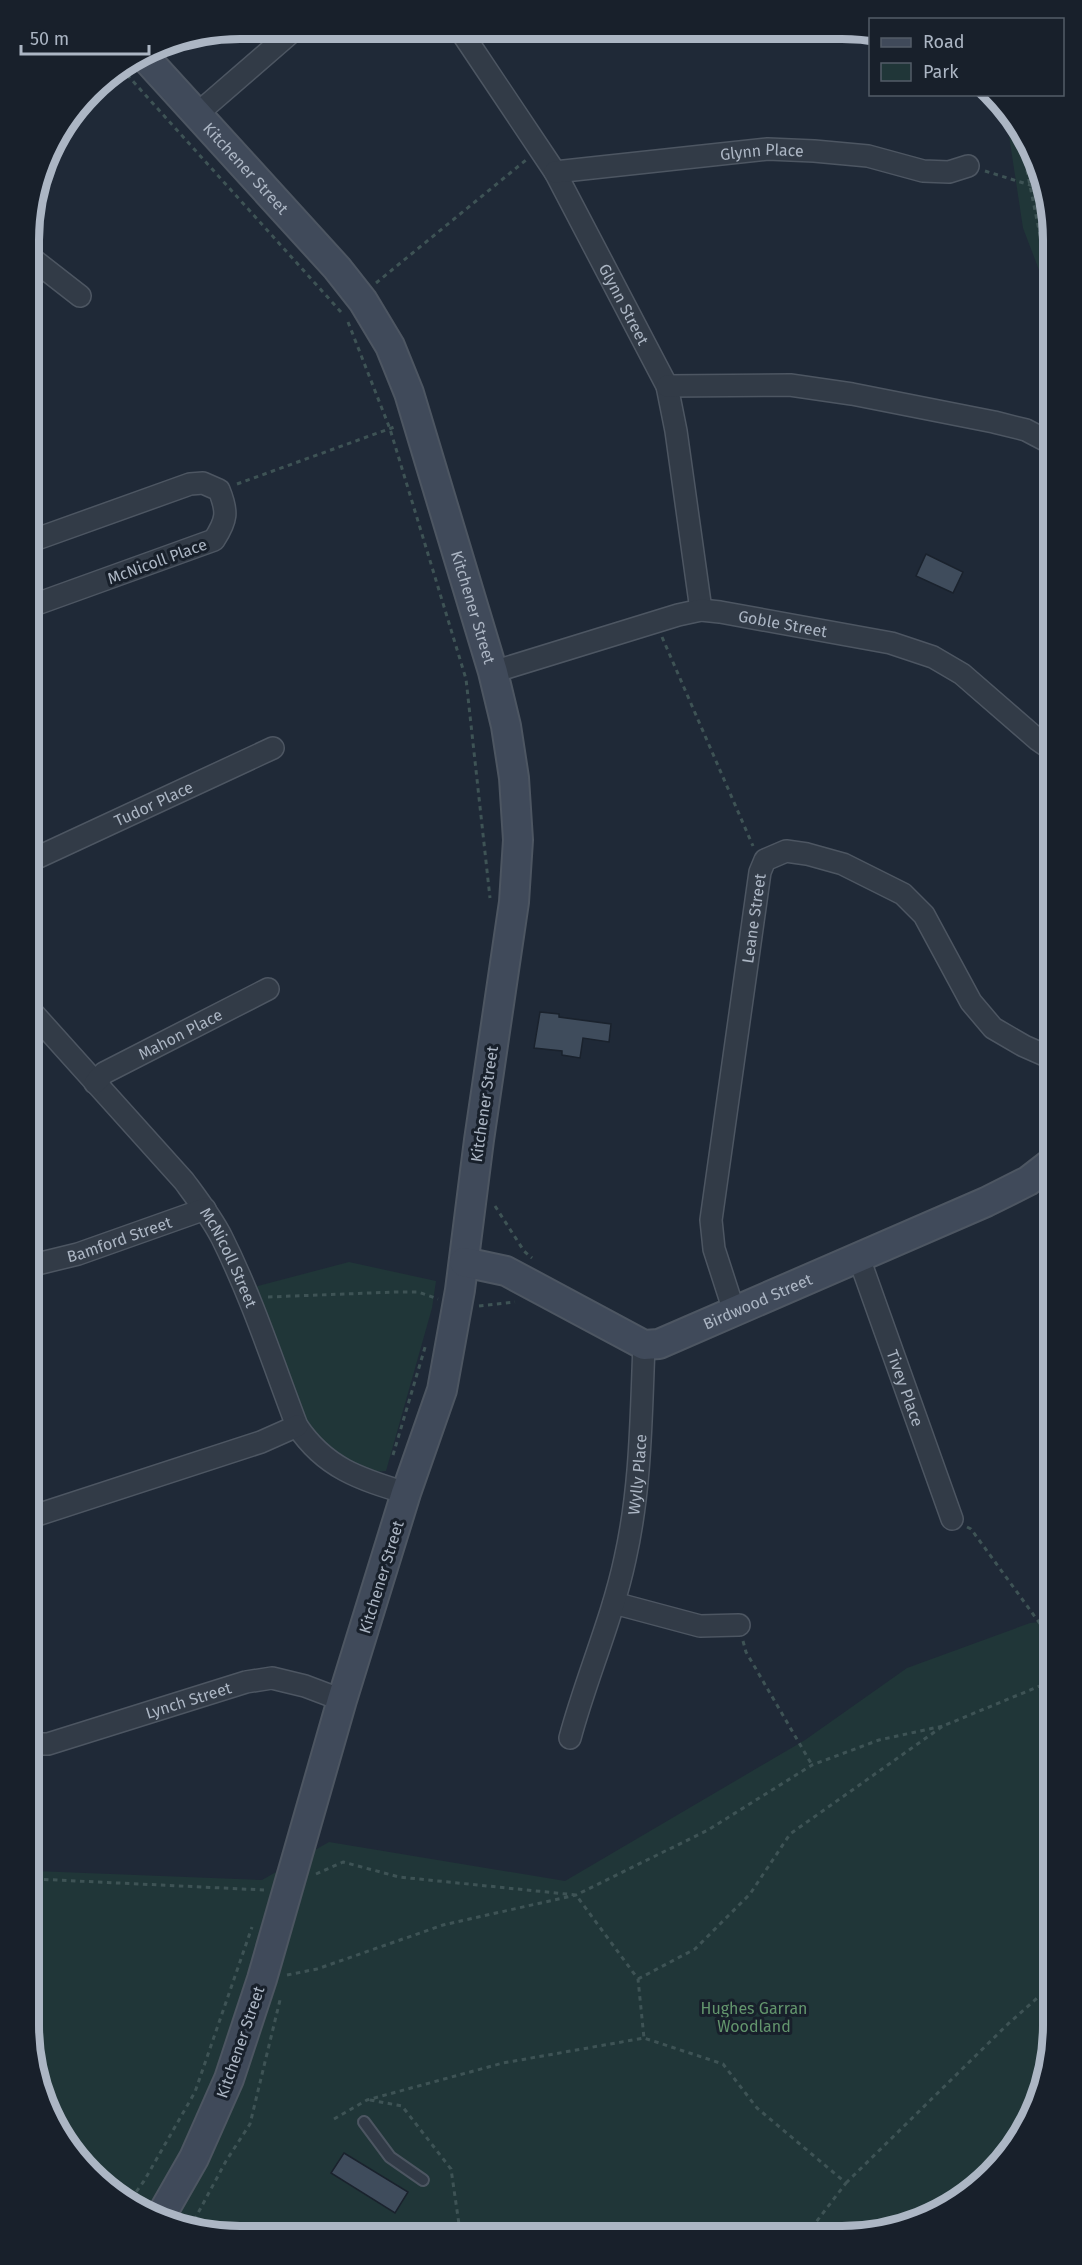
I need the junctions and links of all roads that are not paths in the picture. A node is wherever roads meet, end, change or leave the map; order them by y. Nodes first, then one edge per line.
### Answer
1 (283, 39) edge
2 (466, 39) edge
3 (149, 61) edge
4 (197, 114) junction
5 (968, 166) road end
6 (555, 172) junction
7 (39, 262) edge
8 (80, 296) dead end
9 (667, 386) junction
10 (1043, 439) edge
11 (39, 538) edge
12 (39, 603) edge
13 (701, 610) junction
14 (493, 672) junction
15 (1043, 744) edge
16 (273, 748) dead end
17 (39, 857) edge
18 (268, 989) dead end
19 (39, 1020) edge
20 (1043, 1054) edge
21 (95, 1083) junction
22 (1043, 1169) edge
23 (205, 1209) junction
24 (859, 1258) junction
25 (39, 1264) edge
26 (475, 1264) junction
27 (734, 1311) junction
28 (644, 1345) junction
29 (297, 1426) junction
30 (406, 1493) junction
31 (39, 1514) edge
32 (952, 1520) road end
33 (614, 1603) junction
34 (739, 1625) road end
35 (342, 1700) junction
36 (570, 1738) dead end
37 (39, 1744) edge
38 (364, 2122) dead end
39 (423, 2180) dead end
40 (164, 2211) edge

1 - 4 street
2 - 6 street, Glynn Street
3 - 4 street, Kitchener Street
4 - 14 street, Kitchener Street
5 - 6 street, Glynn Place
6 - 9 street, Glynn Street
7 - 8 street
9 - 10 street
9 - 13 street, Glynn Street
11 - 12 street, McNicoll Place
13 - 14 street, Goble Street
13 - 15 street, Goble Street
14 - 26 street, Kitchener Street
16 - 17 street, Tudor Place
18 - 21 street, Mahon Place
19 - 21 street, McNicoll Street
20 - 27 street, Leane Street
21 - 23 street, McNicoll Street
22 - 24 street, Birdwood Street
23 - 25 street, Bamford Street
23 - 29 street, McNicoll Street
24 - 27 street, Birdwood Street
24 - 32 street, Tivey Place
26 - 28 street
26 - 30 street, Kitchener Street
27 - 28 street, Birdwood Street
28 - 33 street, Wylly Place
29 - 30 street, McNicoll Street
29 - 31 street
30 - 35 street, Kitchener Street
33 - 34 street
33 - 36 street, Wylly Place
35 - 37 street, Lynch Street
35 - 40 street, Kitchener Street
38 - 39 lane

